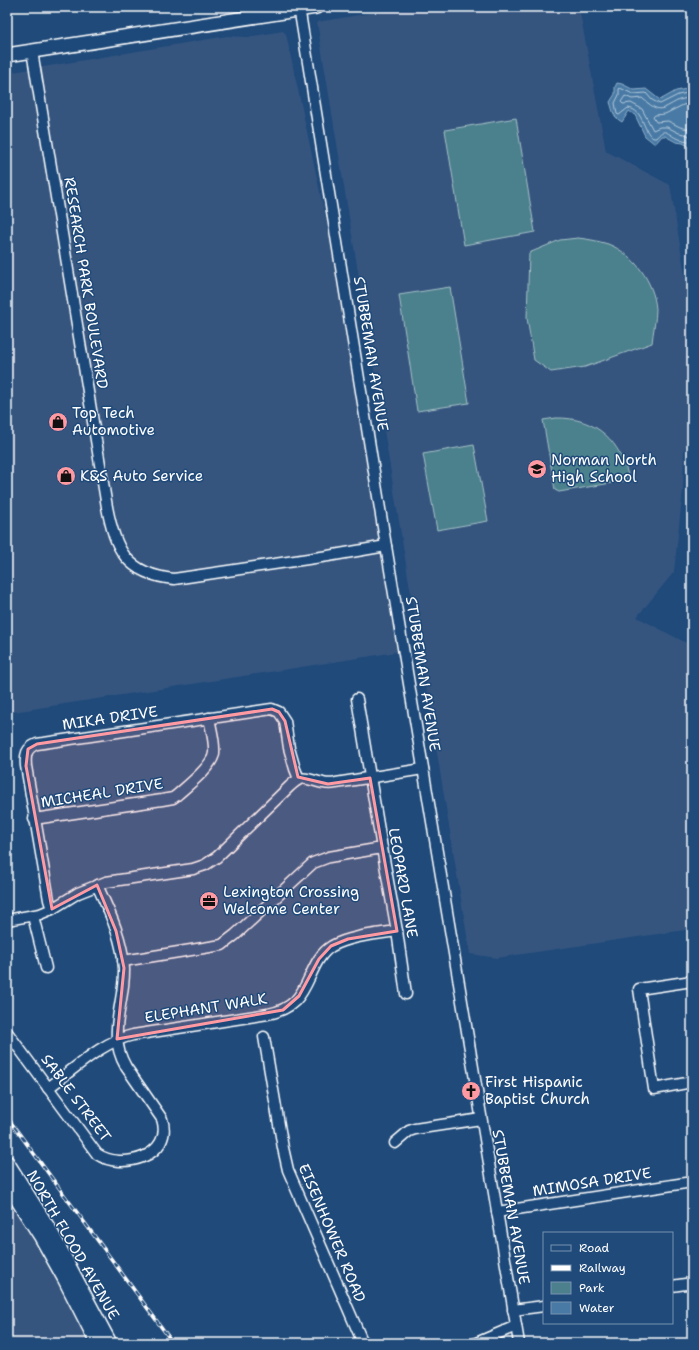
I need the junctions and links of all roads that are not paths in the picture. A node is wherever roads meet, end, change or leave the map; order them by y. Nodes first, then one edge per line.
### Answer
1 (316, 7) edge
2 (299, 8) edge
3 (32, 51) junction
4 (7, 55) edge
5 (386, 546) junction
6 (357, 699) dead end
7 (209, 718) junction
8 (423, 769) junction
9 (370, 778) junction
10 (299, 779) junction
11 (34, 819) junction
12 (382, 848) junction
13 (97, 885) junction
14 (52, 909) junction
15 (33, 916) junction
16 (7, 920) edge
17 (397, 931) junction
18 (123, 961) junction
19 (46, 968) dead end
20 (692, 981) edge
21 (406, 994) dead end
22 (7, 1032) edge
23 (264, 1037) dead end
24 (117, 1039) junction
25 (692, 1082) edge
26 (48, 1088) junction
27 (481, 1119) junction
28 (395, 1143) dead end
29 (7, 1162) edge
30 (692, 1182) edge
31 (7, 1184) edge
32 (497, 1212) junction
33 (692, 1283) edge
34 (673, 1286) edge
35 (543, 1306) edge
36 (514, 1310) junction
37 (516, 1326) junction
38 (97, 1343) edge
39 (110, 1343) edge
40 (363, 1343) edge
41 (476, 1343) edge
42 (519, 1343) edge

1 - 2 main road
2 - 3 main road
2 - 5 street, STUBBEMAN AVENUE
3 - 4 main road
3 - 5 street, RESEARCH PARK BOULEVARD
5 - 8 street, STUBBEMAN AVENUE
6 - 9 street, LEOPARD LANE
7 - 10 street, MIKA DRIVE
7 - 11 street, MICHEAL DRIVE
7 - 11 street, MIKA DRIVE
8 - 9 street
8 - 27 street, STUBBEMAN AVENUE
9 - 10 street
9 - 12 street, LEOPARD LANE
10 - 13 street
11 - 14 street
12 - 17 street, LEOPARD LANE
12 - 18 street
13 - 14 street
13 - 18 street, SABLE STREET
14 - 15 street
15 - 16 street
15 - 19 street
17 - 21 street, LEOPARD LANE
17 - 24 street, ELEPHANT WALK
18 - 24 street, SABLE STREET
20 - 25 street
22 - 26 street, SABLE STREET
23 - 40 street, EISENHOWER ROAD
24 - 26 street, ELEPHANT WALK
24 - 26 street, SABLE STREET
27 - 28 street
27 - 32 street, STUBBEMAN AVENUE
29 - 39 main road, NORTH FLOOD AVENUE
30 - 32 street, MIMOSA DRIVE
31 - 38 main road, NORTH FLOOD AVENUE
32 - 36 street, STUBBEMAN AVENUE
33 - 34 street
35 - 36 street
36 - 37 street, STUBBEMAN AVENUE
37 - 41 street
37 - 42 street, STUBBEMAN AVENUE

